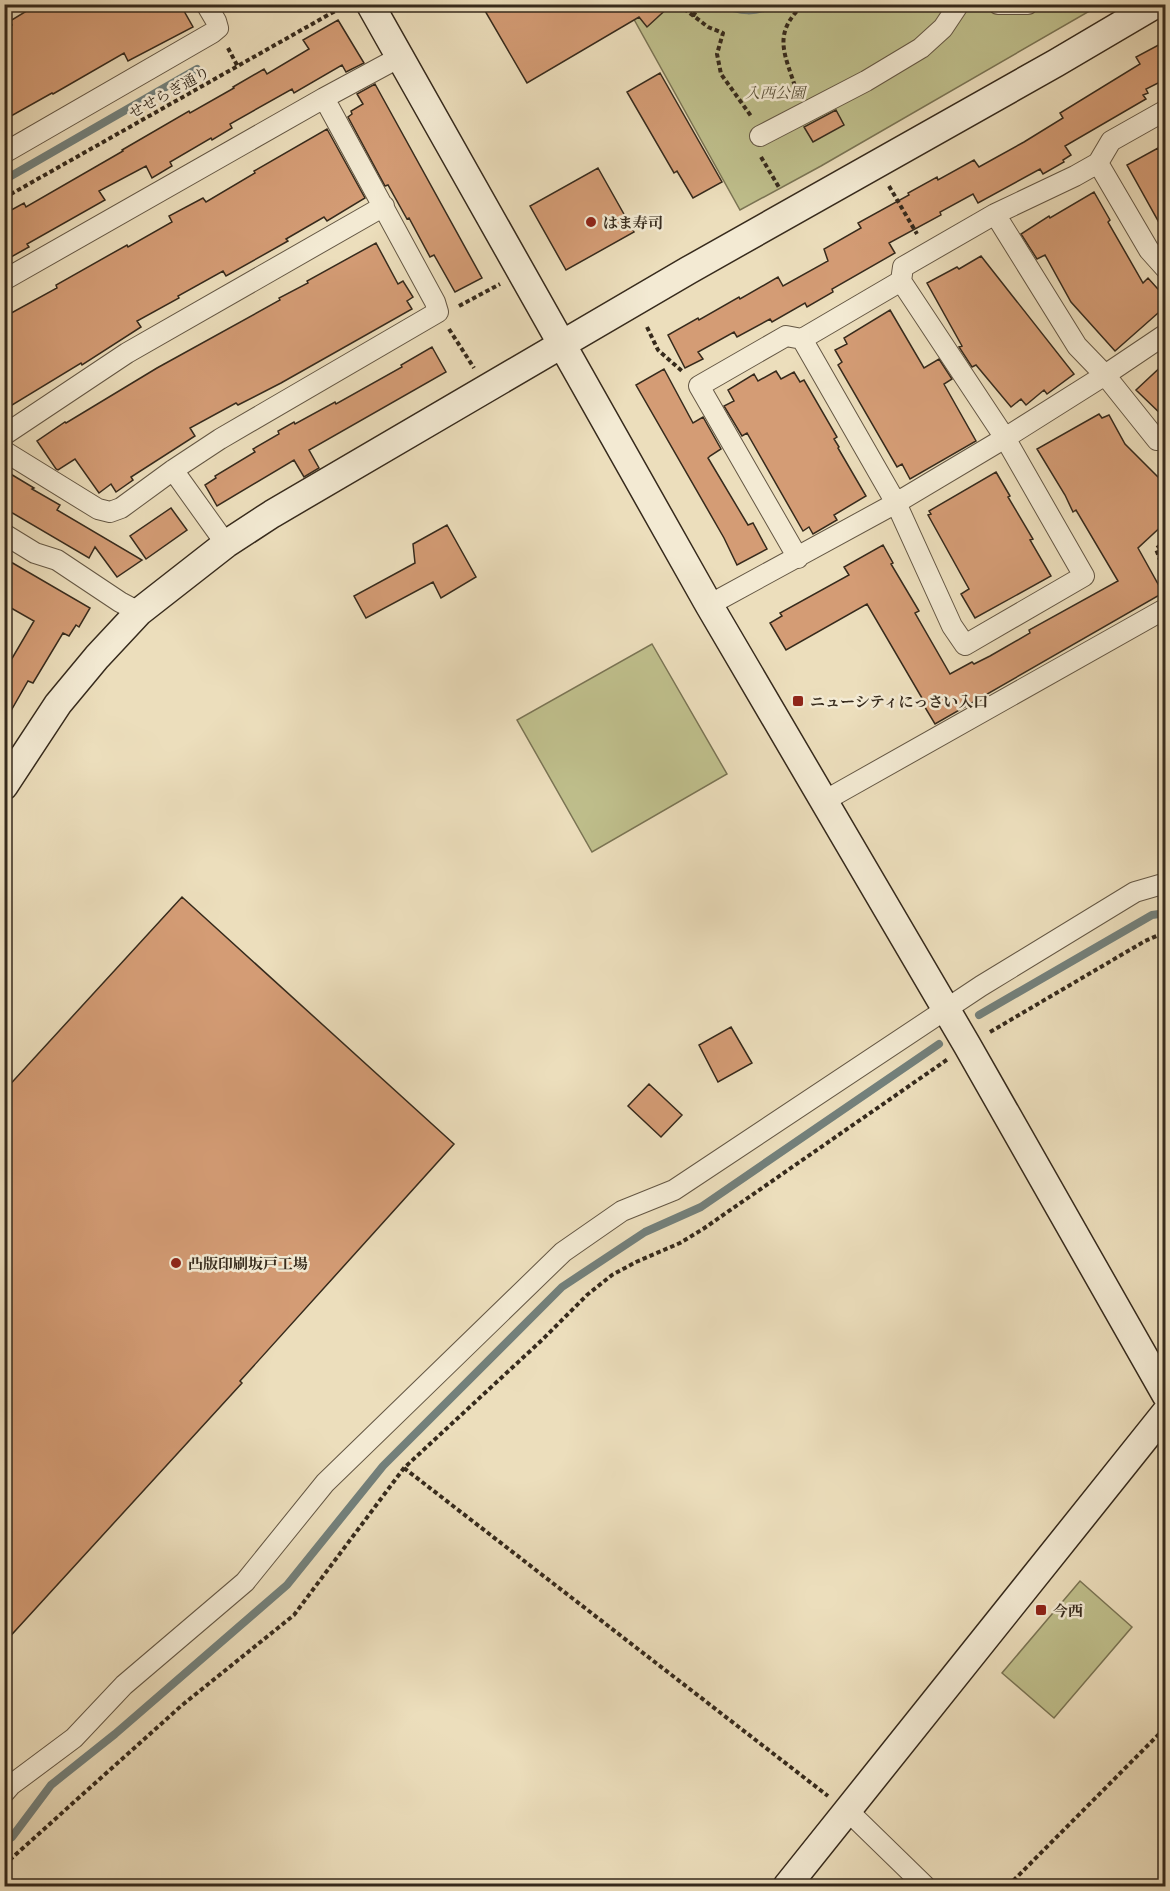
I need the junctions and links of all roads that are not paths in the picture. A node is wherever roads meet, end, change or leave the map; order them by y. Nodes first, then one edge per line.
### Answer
1 (206, 4) edge
2 (959, 4) edge
3 (998, 4) edge
4 (1028, 4) edge
5 (1156, 4) edge
6 (357, 5) edge
7 (400, 57) junction
8 (324, 98) junction
9 (1166, 110) edge
10 (760, 136) road end
11 (4, 153) edge
12 (1098, 163) junction
13 (384, 207) junction
14 (995, 214) junction
15 (1166, 269) edge
16 (4, 280) edge
17 (901, 281) junction
18 (1166, 334) edge
19 (802, 339) junction
20 (562, 345) junction
21 (1105, 375) junction
22 (4, 435) edge
23 (1005, 438) junction
24 (1166, 438) edge
25 (4, 451) edge
26 (173, 470) junction
27 (896, 503) junction
28 (4, 534) edge
29 (226, 544) junction
30 (798, 558) junction
31 (710, 605) junction
32 (139, 612) junction
33 (1166, 613) edge
34 (4, 786) edge
35 (824, 801) junction
36 (1166, 884) edge
37 (946, 1010) junction
38 (1166, 1395) edge
39 (1166, 1412) edge
40 (4, 1793) edge
41 (848, 1811) junction
42 (787, 1887) edge
43 (925, 1887) edge

1 - 11 street
2 - 10 street
3 - 4 street
5 - 20 street
6 - 7 street
7 - 8 street
7 - 20 street
8 - 13 street
8 - 16 street
9 - 12 street
12 - 14 street
12 - 15 street
13 - 22 street
13 - 26 street
14 - 17 street
14 - 21 street
17 - 19 street
17 - 23 street
18 - 21 street
19 - 27 street
19 - 30 street
20 - 29 street
20 - 31 street
21 - 23 street
21 - 24 street
23 - 27 street
23 - 27 street
25 - 26 street
26 - 29 street
27 - 30 street
28 - 32 street
29 - 32 street
30 - 31 street
31 - 35 street
32 - 34 street
33 - 35 street
35 - 37 street
36 - 37 street
37 - 38 street
37 - 40 street
39 - 41 street
41 - 42 street
41 - 43 street

